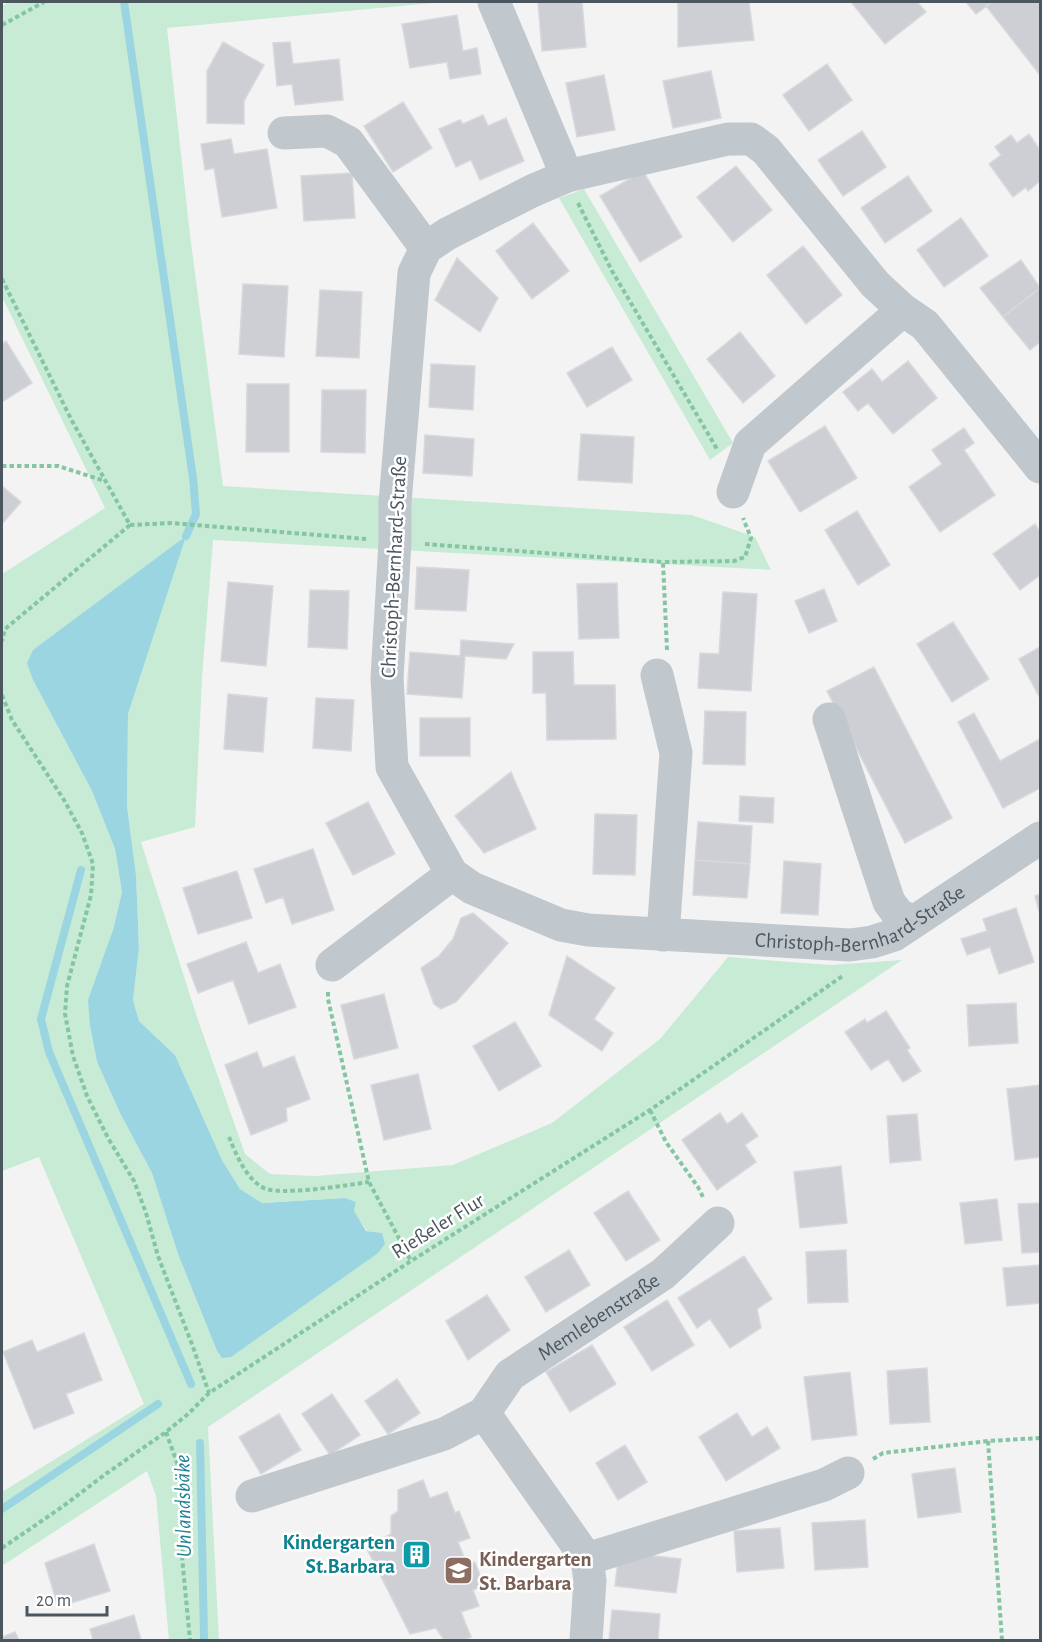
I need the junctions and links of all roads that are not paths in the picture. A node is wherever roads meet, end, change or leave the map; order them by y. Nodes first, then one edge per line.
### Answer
1 (494, 2) edge
2 (284, 134) dead end
3 (567, 177) junction
4 (426, 248) junction
5 (903, 310) junction
6 (1041, 467) edge
7 (733, 492) road end
8 (657, 675) road end
9 (829, 719) dead end
10 (1041, 838) edge
11 (452, 874) junction
12 (913, 922) junction
13 (663, 935) junction
14 (332, 965) road end
15 (718, 1223) road end
16 (484, 1413) junction
17 (849, 1473) road end
18 (252, 1496) dead end
19 (586, 1559) junction
20 (586, 1641) edge

1 - 3 street
2 - 4 street
3 - 4 street
3 - 5 street
4 - 11 street, Christoph-Bernhard-Straße
5 - 6 street
5 - 7 street
8 - 13 street
9 - 12 street
10 - 12 street, Christoph-Bernhard-Straße
11 - 13 street, Christoph-Bernhard-Straße
11 - 14 street
12 - 13 street, Christoph-Bernhard-Straße
15 - 16 street, Memlebenstraße
16 - 18 street, Memlebenstraße
16 - 19 street
17 - 19 street
19 - 20 street

